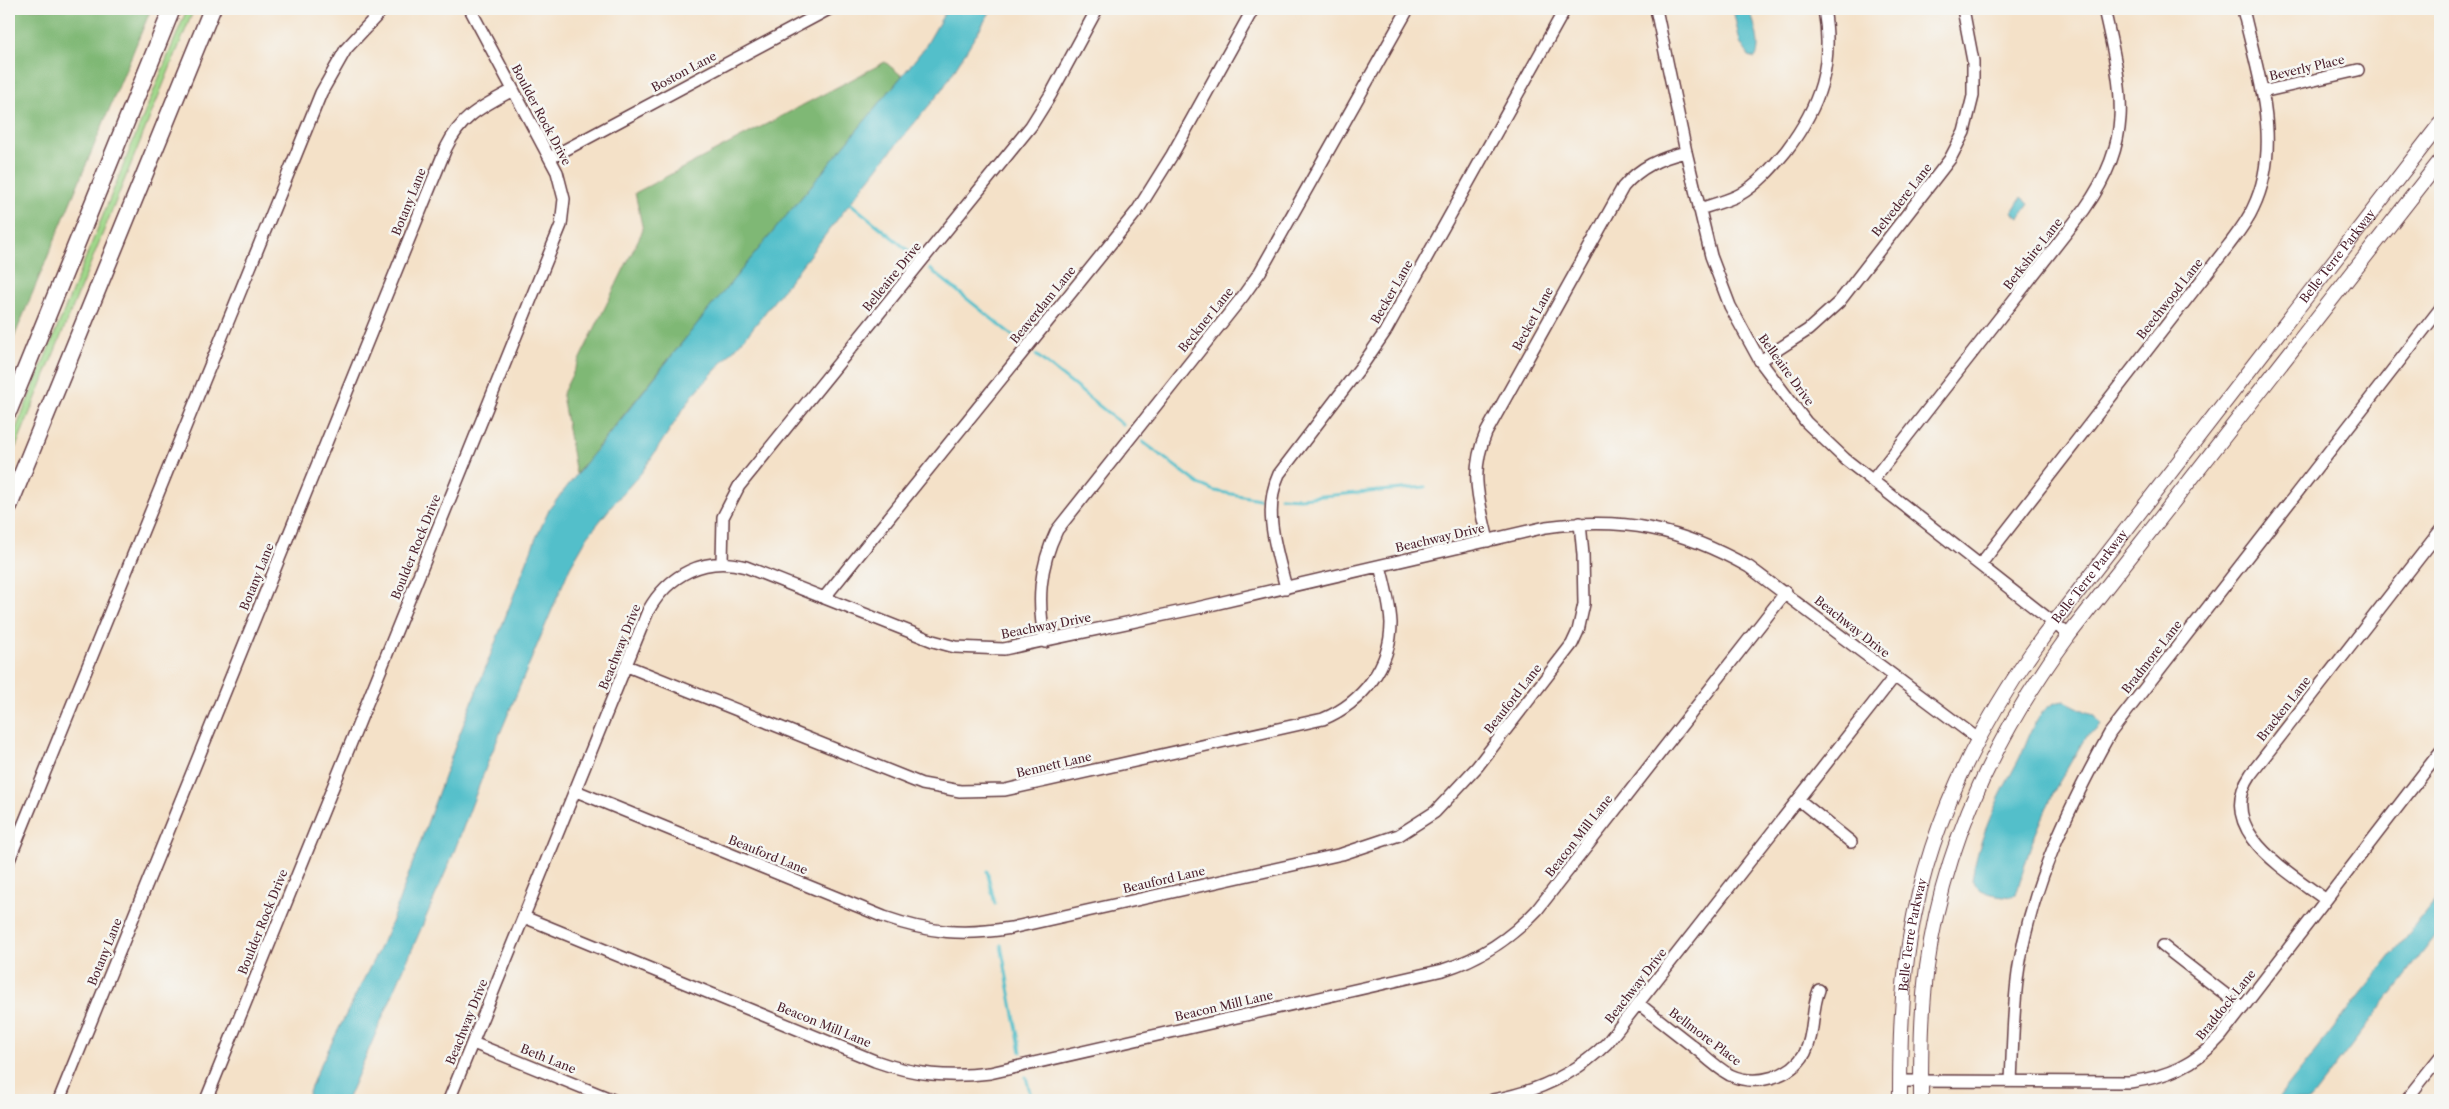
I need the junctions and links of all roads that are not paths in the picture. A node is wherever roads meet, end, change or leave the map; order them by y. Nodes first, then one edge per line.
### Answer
1 (172, 9) edge
2 (212, 9) edge
3 (383, 9) edge
4 (470, 9) edge
5 (829, 9) edge
6 (1097, 9) edge
7 (1253, 9) edge
8 (1408, 9) edge
9 (1565, 9) edge
10 (1656, 9) edge
11 (1824, 9) edge
12 (1963, 9) edge
13 (2104, 9) edge
14 (2243, 9) edge
15 (2358, 70) dead end
16 (513, 90) junction
17 (2262, 92) junction
18 (2440, 126) edge
19 (1686, 152) junction
20 (550, 158) junction
21 (2440, 161) edge
22 (1699, 209) junction
23 (2440, 309) edge
24 (1760, 361) junction
25 (9, 410) edge
26 (1872, 481) junction
27 (9, 506) edge
28 (1580, 523) junction
29 (2440, 531) edge
30 (1488, 540) junction
31 (722, 563) junction
32 (1980, 565) junction
33 (1380, 566) junction
34 (1286, 588) junction
35 (1786, 592) junction
36 (824, 598) junction
37 (2053, 624) junction
38 (2069, 635) junction
39 (1045, 642) junction
40 (627, 666) junction
41 (1894, 677) junction
42 (1978, 740) junction
43 (2440, 752) edge
44 (576, 792) junction
45 (1798, 800) junction
46 (1852, 842) dead end
47 (9, 860) edge
48 (2326, 900) junction
49 (524, 918) junction
50 (2163, 946) dead end
51 (1819, 990) dead end
52 (1639, 1004) junction
53 (2243, 1008) junction
54 (473, 1043) junction
55 (2440, 1057) edge
56 (1900, 1081) junction
57 (1921, 1081) junction
58 (2011, 1081) junction
59 (59, 1100) edge
60 (206, 1100) edge
61 (449, 1100) edge
62 (613, 1100) edge
63 (1493, 1100) edge
64 (1900, 1100) edge
65 (1921, 1100) edge
66 (2406, 1100) edge

1 - 25 highway
2 - 27 highway
3 - 47 street
4 - 16 street, Boulder Rock Drive
5 - 20 street, Boston Lane
6 - 31 street, Belleaire Drive
7 - 36 street, Beaverdam Lane
8 - 39 street, Beckner Lane
9 - 34 street, Becker Lane
10 - 19 street, Belleaire Drive
11 - 22 street
12 - 24 street, Belvedere Lane
13 - 26 street, Berkshire Lane
14 - 17 street, Beechwood Lane
15 - 17 street, Beverly Place
16 - 20 street, Boulder Rock Drive
16 - 59 street, Botany Lane
17 - 32 street, Beechwood Lane
18 - 37 main road, Belle Terre Parkway
19 - 22 street, Belleaire Drive
19 - 30 street, Becket Lane
20 - 60 street, Boulder Rock Drive
21 - 38 main road, Belle Terre Parkway
22 - 24 street, Belleaire Drive
23 - 58 street, Bradmore Lane
24 - 26 street, Belleaire Drive
26 - 32 street, Belleaire Drive
28 - 30 street, Beachway Drive
28 - 35 street, Beachway Drive
28 - 44 street, Beauford Lane
29 - 48 street, Bracken Lane
30 - 33 street, Beachway Drive
31 - 36 street, Beachway Drive
31 - 40 street, Beachway Drive
32 - 37 street, Belleaire Drive
33 - 34 street, Beachway Drive
33 - 40 street, Bennett Lane
34 - 39 street, Beachway Drive
35 - 41 street, Beachway Drive
35 - 49 street, Beacon Mill Lane
36 - 39 street, Beachway Drive
37 - 38 street, Belleaire Drive
37 - 42 main road, Belle Terre Parkway
38 - 57 main road, Belle Terre Parkway
40 - 44 street, Beachway Drive
41 - 42 street, Beachway Drive
41 - 45 street, Beachway Drive
42 - 56 main road, Belle Terre Parkway
43 - 48 street, Braddock Lane
44 - 49 street, Beachway Drive
45 - 46 street
45 - 52 street, Beachway Drive
48 - 53 street, Braddock Lane
49 - 54 street, Beachway Drive
50 - 53 street
51 - 52 street, Bellmore Place
52 - 63 street, Beachway Drive
53 - 58 street, Braddock Lane
54 - 61 street, Beachway Drive
54 - 62 street, Beth Lane
55 - 66 street
56 - 57 street, Braddock Lane
56 - 64 main road, Belle Terre Parkway
57 - 58 street, Braddock Lane
57 - 65 main road, Belle Terre Parkway

